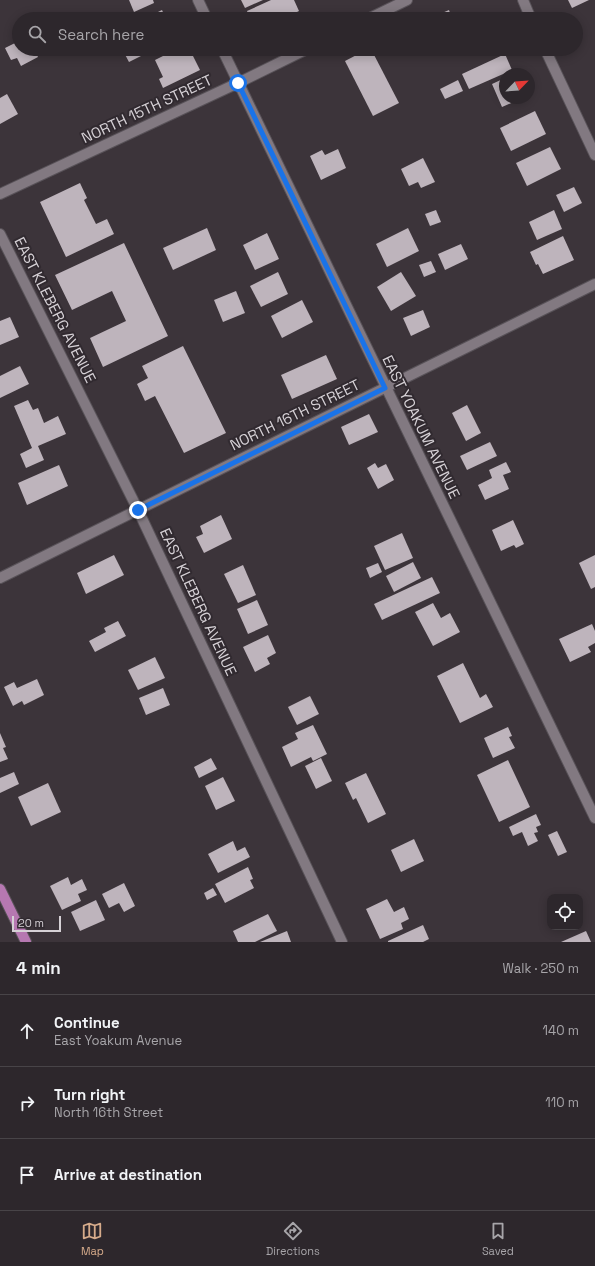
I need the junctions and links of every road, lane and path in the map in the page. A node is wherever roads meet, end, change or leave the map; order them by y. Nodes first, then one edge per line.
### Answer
1 (198, 0) edge
2 (406, 0) edge
3 (523, 0) edge
4 (204, 12) edge
5 (382, 12) edge
6 (529, 12) edge
7 (225, 56) edge
8 (293, 56) edge
9 (549, 56) edge
10 (238, 83) junction
11 (595, 155) edge
12 (0, 194) edge
13 (0, 234) edge
14 (595, 284) edge
15 (385, 388) junction
16 (138, 510) junction
17 (0, 578) edge
18 (595, 818) edge
19 (0, 889) edge
20 (26, 942) edge
21 (342, 942) edge

1 - 4 street
2 - 5 street
3 - 6 street
7 - 10 street, EAST YOAKUM AVENUE
8 - 10 street, NORTH 15TH STREET
9 - 11 street
10 - 12 street, NORTH 15TH STREET
10 - 15 street, EAST YOAKUM AVENUE
13 - 16 street, EAST KLEBERG AVENUE
14 - 15 street, NORTH 16TH STREET
15 - 16 street, NORTH 16TH STREET
15 - 18 street, EAST YOAKUM AVENUE
16 - 17 street, NORTH 16TH STREET
16 - 21 street, EAST KLEBERG AVENUE
19 - 20 main road

